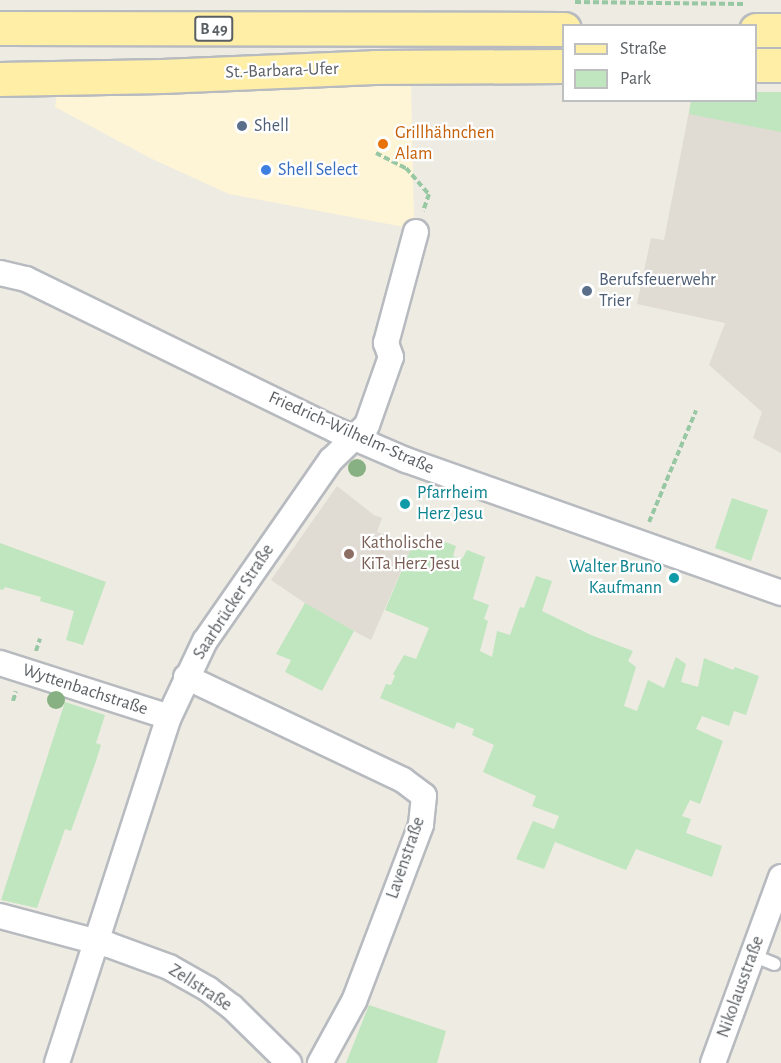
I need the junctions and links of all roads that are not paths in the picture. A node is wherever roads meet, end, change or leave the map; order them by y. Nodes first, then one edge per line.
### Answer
1 (0, 28) edge
2 (562, 29) edge
3 (757, 30) edge
4 (781, 30) edge
5 (428, 48) junction
6 (757, 65) edge
7 (781, 65) edge
8 (562, 66) edge
9 (0, 79) edge
10 (416, 232) dead end
11 (0, 273) edge
12 (352, 437) junction
13 (781, 593) edge
14 (0, 663) edge
15 (186, 677) junction
16 (169, 717) junction
17 (781, 877) edge
18 (0, 916) edge
19 (94, 941) junction
20 (752, 955) junction
21 (774, 964) dead end
22 (57, 1063) edge
23 (289, 1063) edge
24 (320, 1063) edge
25 (713, 1063) edge

1 - 5 main road, St.-Barbara-Ufer / B 49
2 - 5 main road, St.-Barbara-Ufer / B 49
3 - 4 main road
5 - 8 main road, St.-Barbara-Ufer / B 49
5 - 9 main road, St.-Barbara-Ufer / B 49
6 - 7 main road
10 - 12 street, Saarbrücker Straße
11 - 12 street, Friedrich-Wilhelm-Straße
12 - 13 street, Friedrich-Wilhelm-Straße
12 - 15 street, Saarbrücker Straße
14 - 16 street, Wyttenbachstraße
15 - 16 street, Saarbrücker Straße
15 - 24 street, Lavenstraße
16 - 19 street, Saarbrücker Straße
17 - 20 street, Nikolausstraße
18 - 19 street, Zellstraße
19 - 22 street, Saarbrücker Straße
19 - 23 street, Zellstraße
20 - 21 lane
20 - 25 street, Nikolausstraße

